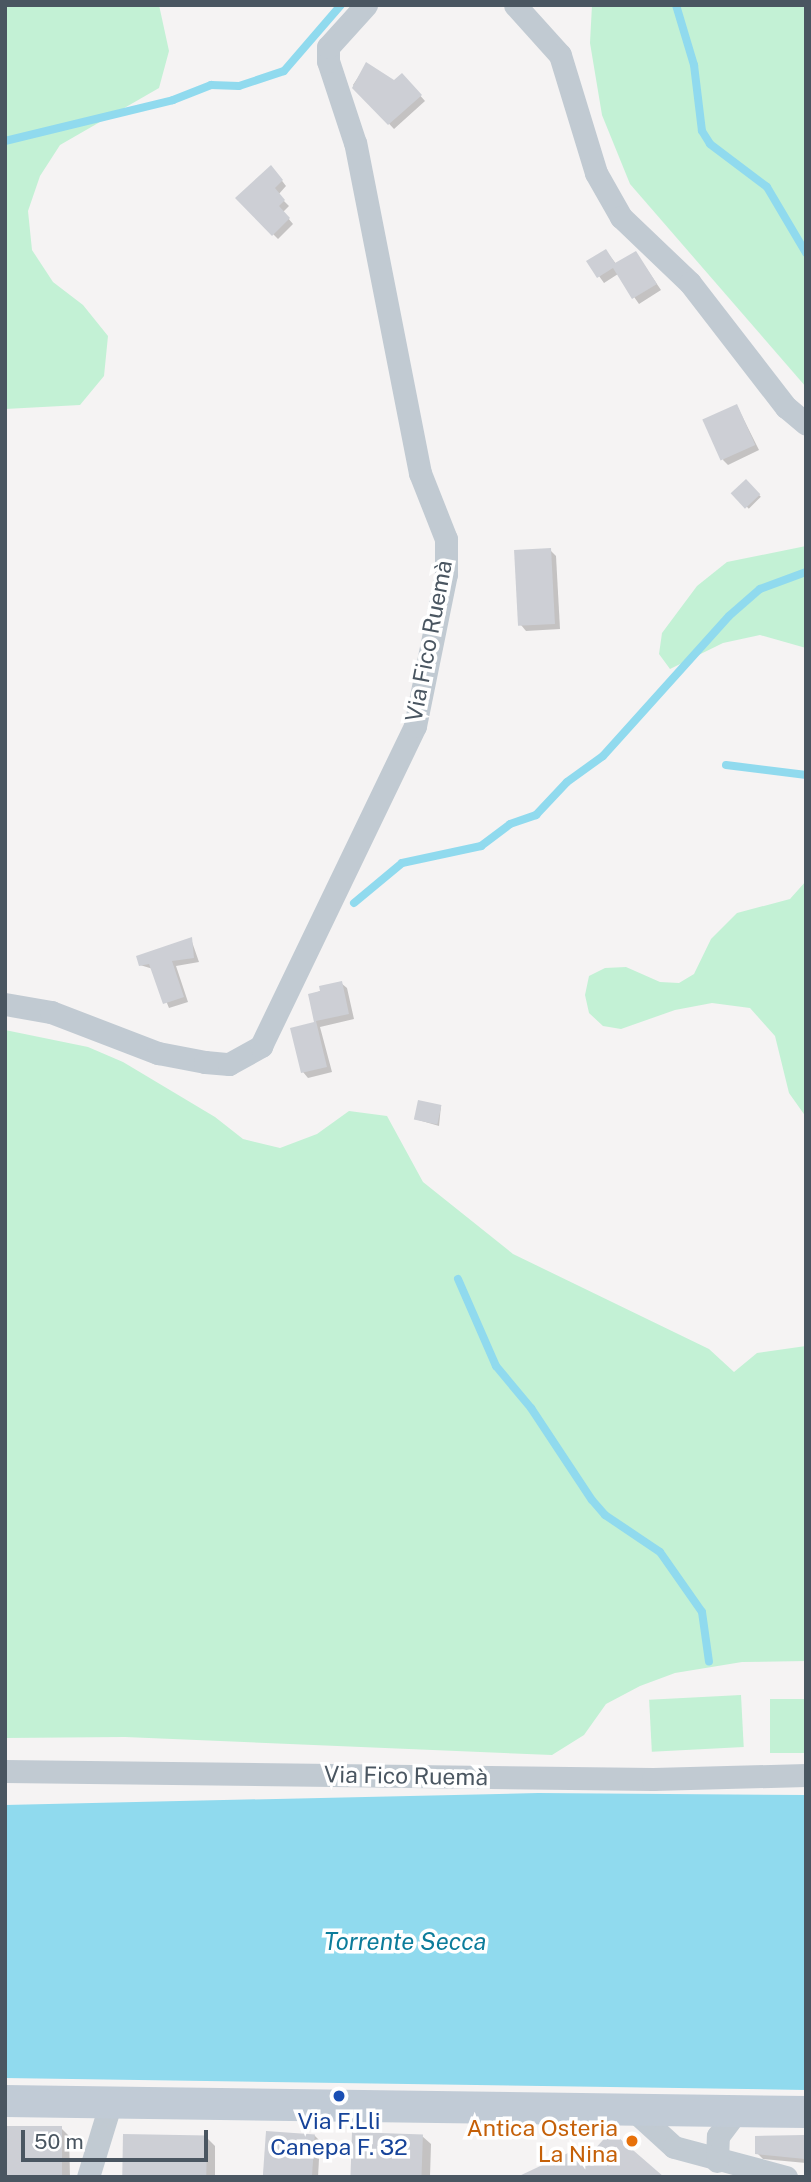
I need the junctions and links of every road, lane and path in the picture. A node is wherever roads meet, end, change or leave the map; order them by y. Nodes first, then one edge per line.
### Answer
1 (366, 5) edge
2 (515, 5) edge
3 (806, 424) edge
4 (5, 1004) edge
5 (5, 1771) edge
6 (806, 1775) edge
7 (5, 2101) edge
8 (111, 2102) junction
9 (629, 2106) junction
10 (736, 2112) junction
11 (806, 2112) edge
12 (717, 2161) junction
13 (88, 2177) edge
14 (786, 2177) edge

1 - 4 street, Via Fico Ruemà
2 - 3 street
5 - 6 street, Via Fico Ruemà
7 - 8 main road
8 - 9 main road
8 - 13 street
9 - 10 main road
9 - 12 street
10 - 11 main road
10 - 12 street
12 - 14 street

